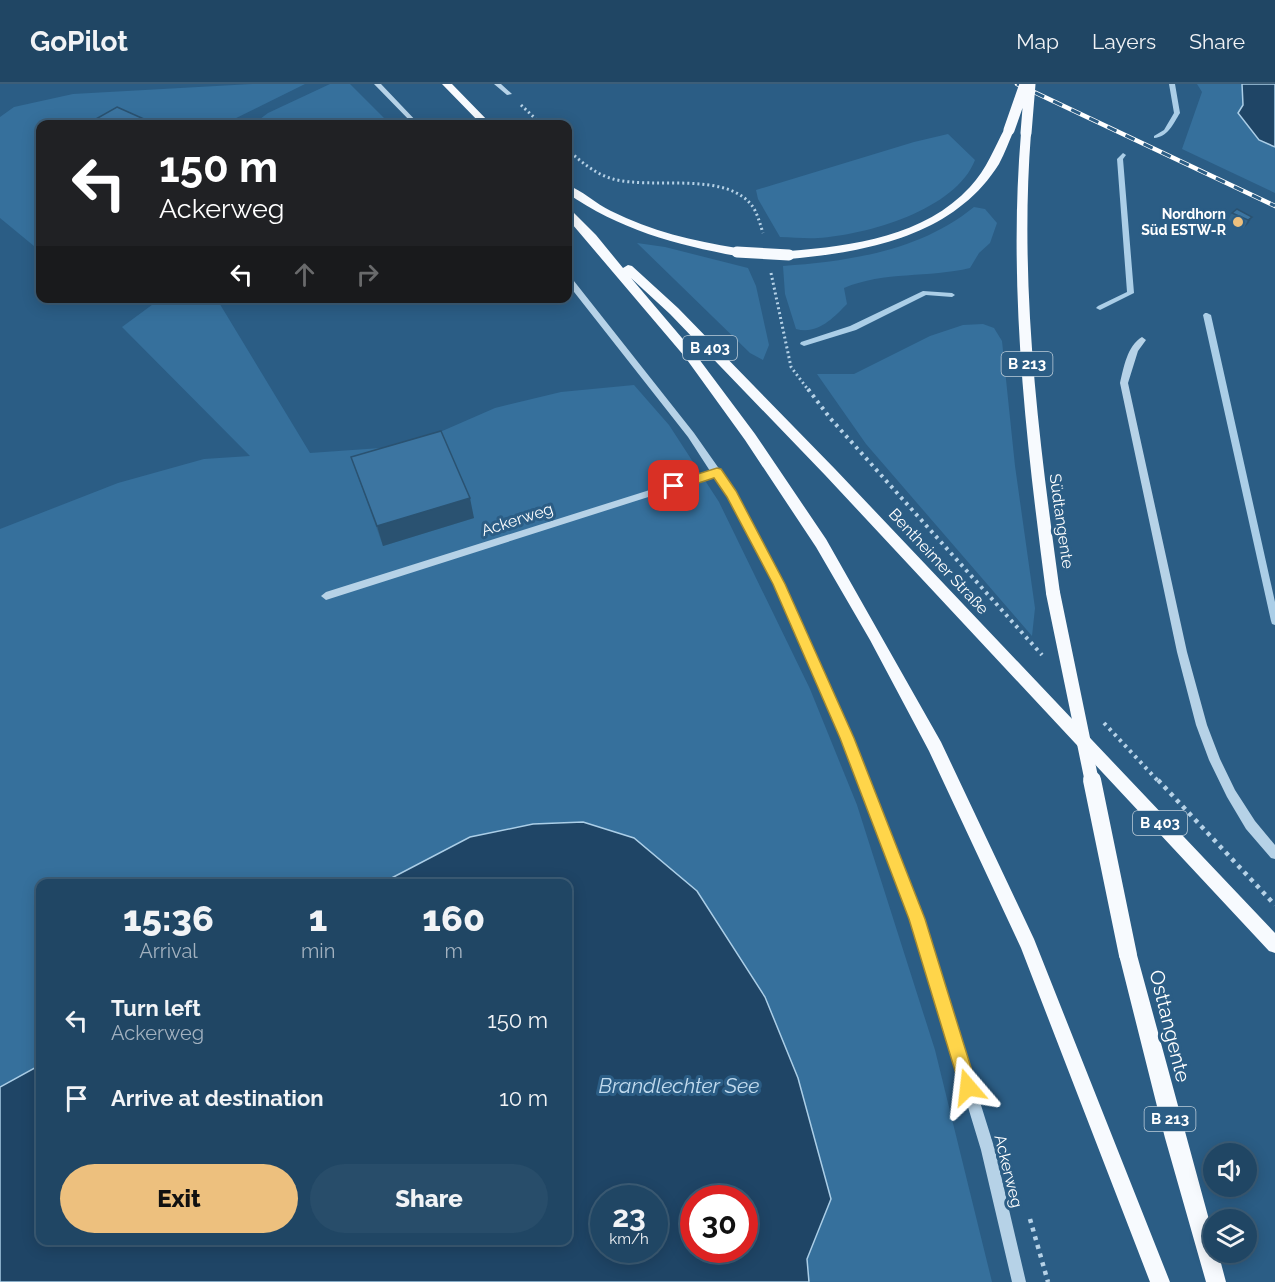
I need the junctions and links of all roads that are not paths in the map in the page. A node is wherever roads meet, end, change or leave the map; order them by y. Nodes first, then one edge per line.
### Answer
1 (377, 84) edge
2 (447, 84) edge
3 (497, 84) edge
4 (1028, 84) edge
5 (509, 94) road end
6 (412, 120) edge
7 (482, 120) edge
8 (572, 191) edge
9 (572, 217) edge
10 (585, 231) junction
11 (572, 284) edge
12 (1142, 340) dead end
13 (717, 472) junction
14 (326, 596) dead end
15 (1275, 854) edge
16 (1275, 945) edge
17 (1128, 955) joint
18 (1019, 1282) edge
19 (1160, 1282) edge
20 (1216, 1282) edge

1 - 6 street
2 - 7 main road
3 - 5 street
4 - 8 main road, bridge
4 - 17 main road, Südtangente / B 213, bridge
9 - 10 main road, Bentheimer Straße / B 403
10 - 16 main road, Bentheimer Straße / B 403
10 - 19 main road
11 - 13 street, Ackerweg
12 - 15 street
13 - 14 street, Ackerweg
13 - 18 street, Ackerweg
17 - 20 main road, Osttangente / B 213

